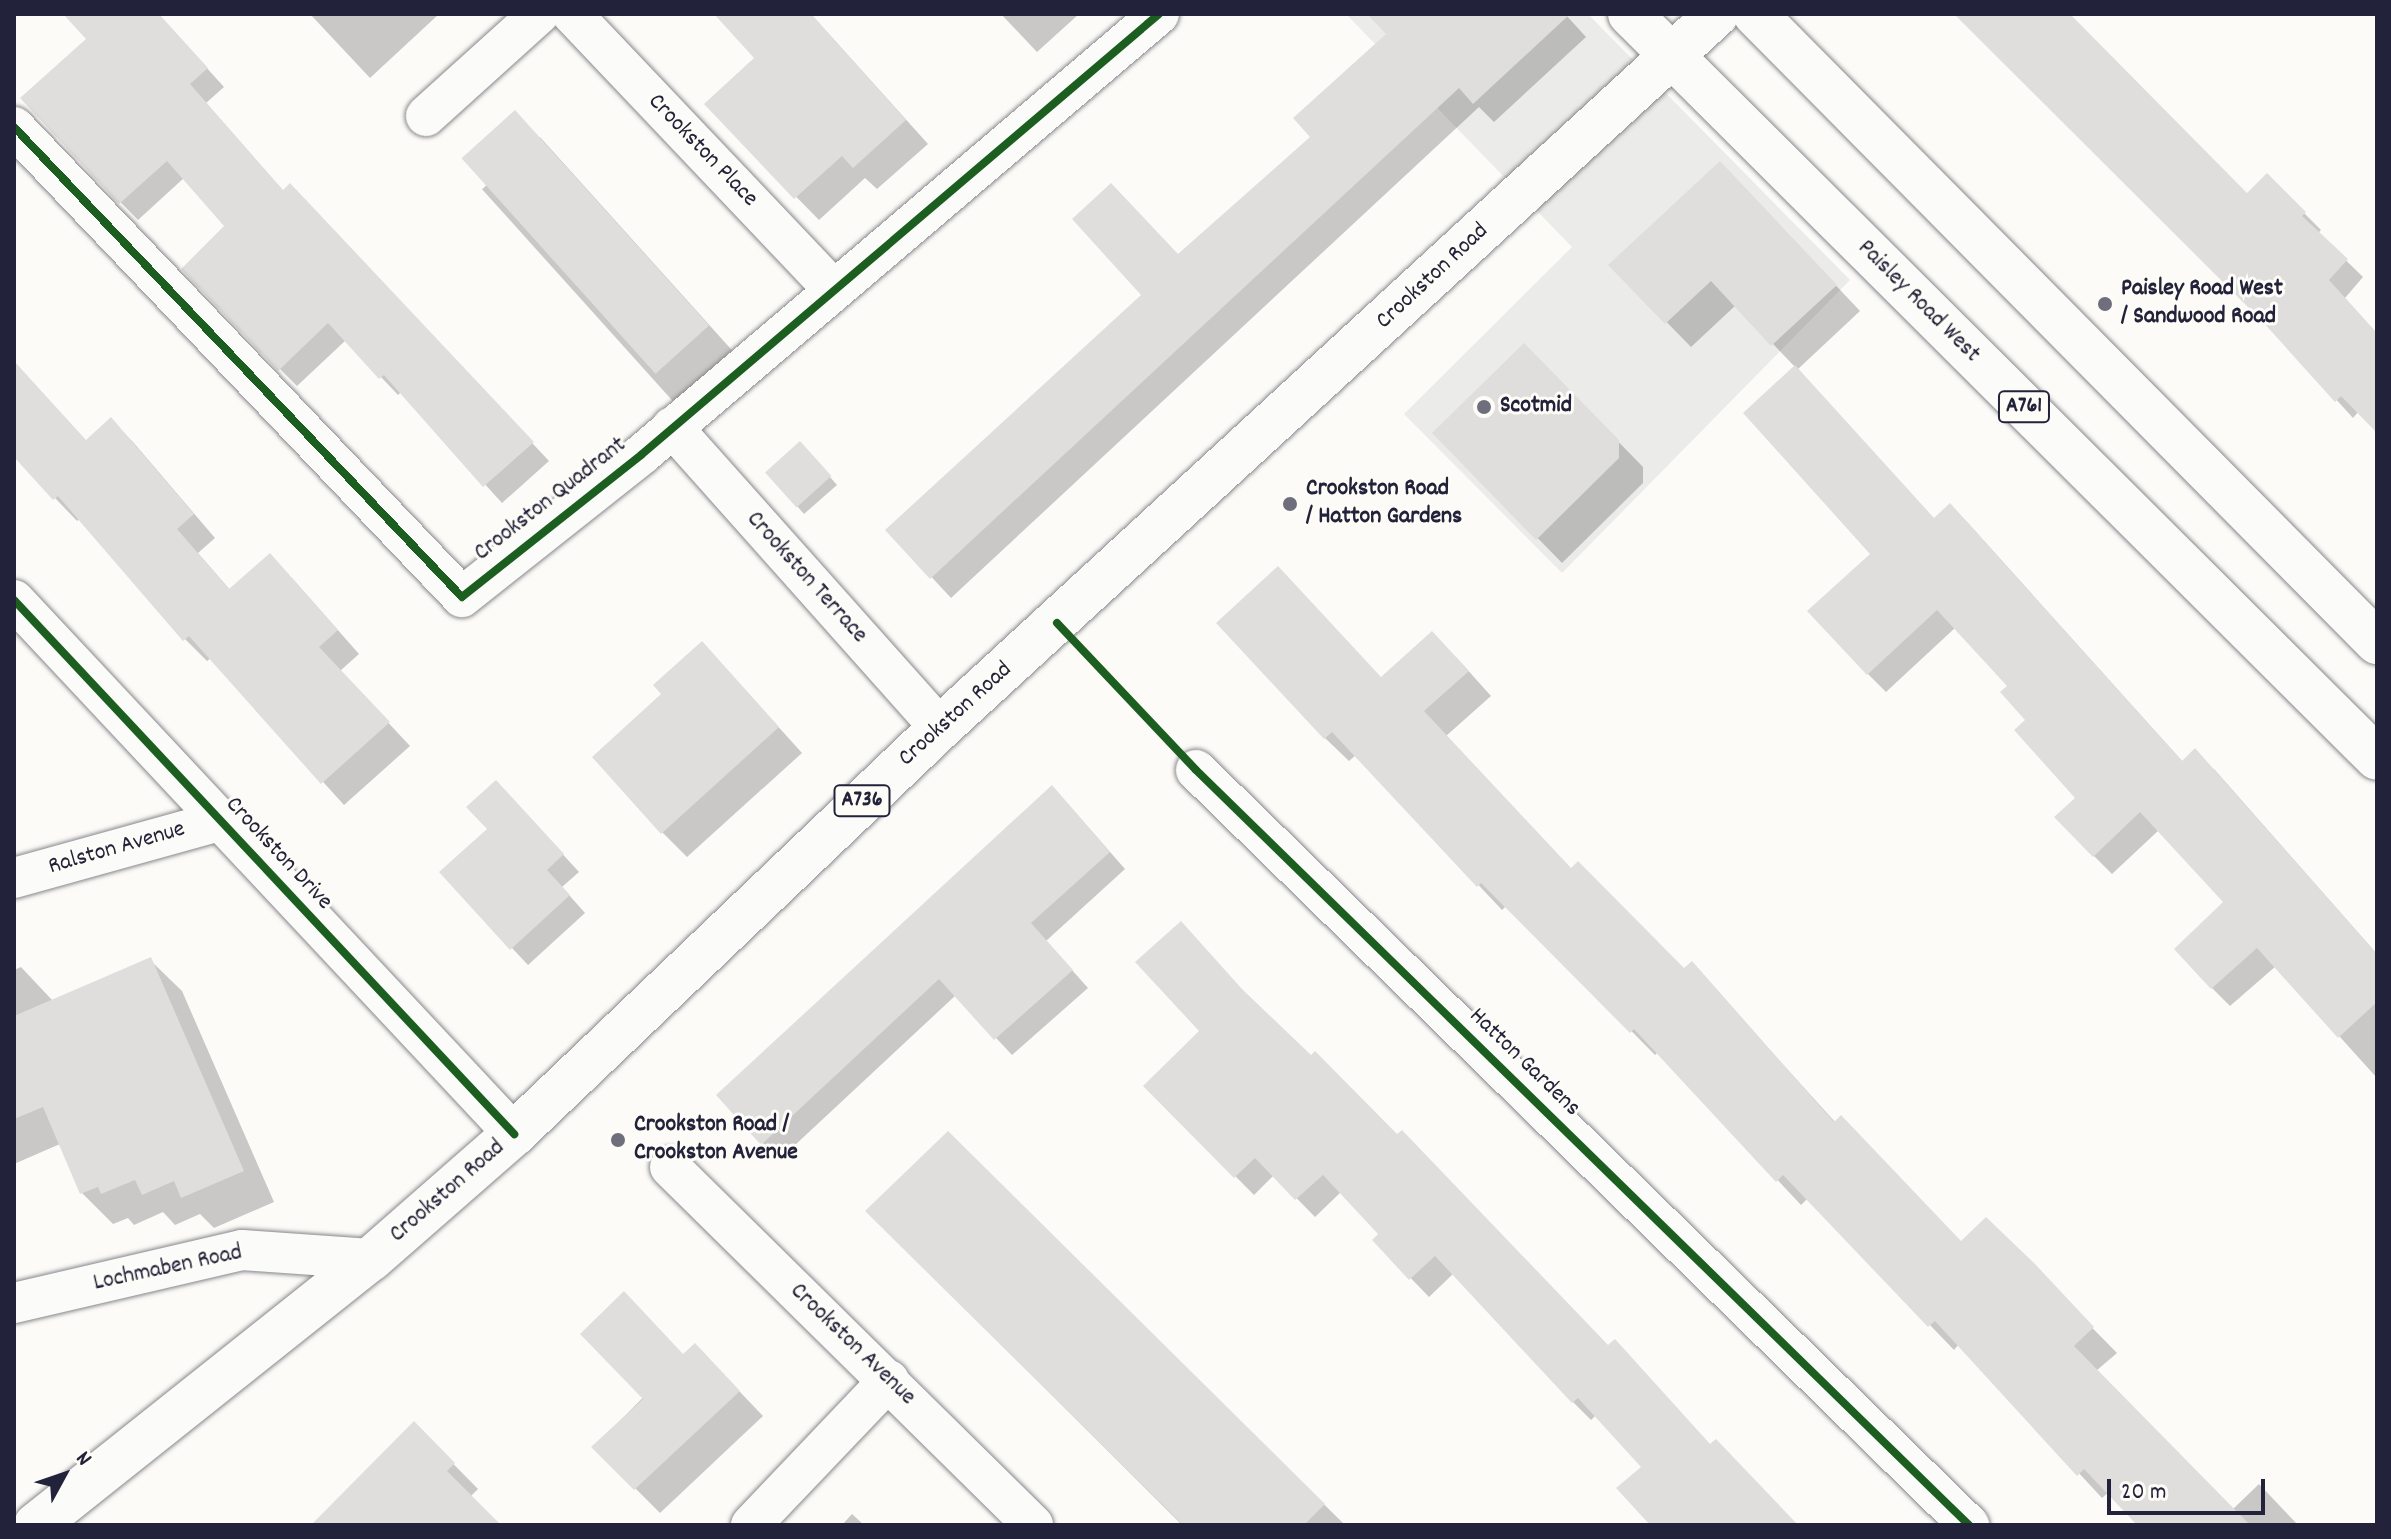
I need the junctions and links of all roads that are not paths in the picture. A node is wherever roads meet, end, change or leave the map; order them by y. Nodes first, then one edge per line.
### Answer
1 (539, 14) edge
2 (572, 14) edge
3 (1159, 14) edge
4 (1630, 14) edge
5 (1717, 14) edge
6 (1755, 14) edge
7 (1672, 57) junction
8 (426, 116) dead end
9 (14, 127) edge
10 (832, 288) junction
11 (672, 427) junction
12 (14, 600) edge
13 (2377, 642) edge
14 (940, 728) junction
15 (2377, 758) edge
16 (1196, 770) dead end
17 (219, 821) junction
18 (14, 878) edge
19 (514, 1134) junction
20 (670, 1167) dead end
21 (371, 1259) junction
22 (14, 1303) edge
23 (889, 1380) junction
24 (36, 1525) edge
25 (751, 1525) edge
26 (1033, 1525) edge
27 (1969, 1525) edge

1 - 8 street
2 - 10 street, Crookston Place
3 - 10 street, Crookston Quadrant
4 - 7 main road, Paisley Road West / A761
5 - 7 main road, Crookston Road / A736
6 - 13 main road
7 - 14 main road, Crookston Road / A736
7 - 15 main road, Paisley Road West / A761
9 - 11 street, Crookston Quadrant
10 - 11 street, Crookston Quadrant
11 - 14 street, Crookston Terrace
12 - 17 street, Crookston Drive
14 - 19 main road, Crookston Road / A736
16 - 27 street, Hatton Gardens
17 - 18 street, Ralston Avenue
17 - 19 street, Crookston Drive
19 - 21 main road, Crookston Road / A736
20 - 23 street, Crookston Avenue
21 - 22 street, Lochmaben Road
21 - 24 main road, Crookston Road / A736
23 - 25 street
23 - 26 street, Crookston Avenue

